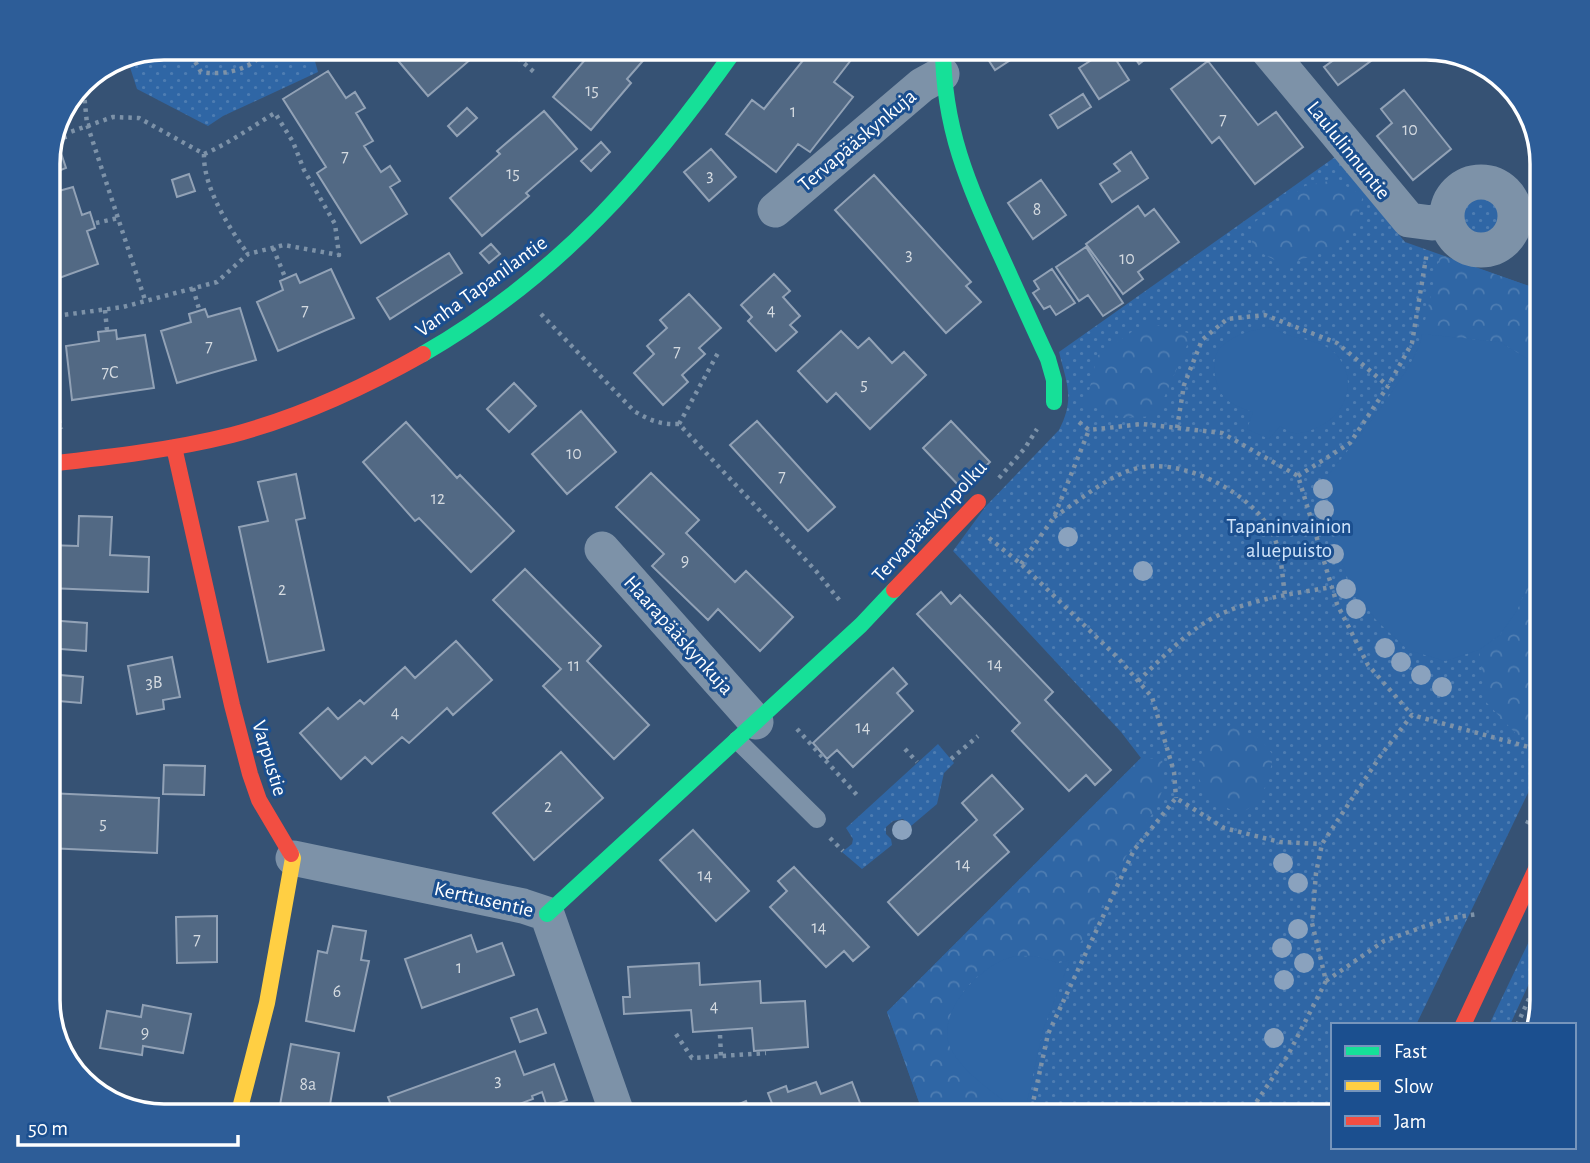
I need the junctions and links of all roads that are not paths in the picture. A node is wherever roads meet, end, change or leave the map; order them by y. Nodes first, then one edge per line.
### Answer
1 (728, 60) edge
2 (1276, 60) edge
3 (942, 61) edge
4 (775, 210) dead end
5 (1439, 220) road end
6 (1054, 402) road end
7 (174, 447) junction
8 (60, 462) edge
9 (978, 502) road end
10 (602, 549) dead end
11 (756, 722) junction
12 (820, 824) road end
13 (293, 858) junction
14 (1530, 883) edge
15 (547, 914) junction
16 (1465, 1023) edge
17 (241, 1104) edge
18 (614, 1104) edge

1 - 7 street, Vanha Tapanilantie
2 - 5 street, Laululinnuntie
3 - 4 street, Tervapääskynkuja
3 - 6 street
7 - 8 street, Vanha Tapanilantie
7 - 13 street, Varpustie
9 - 11 street, Tervapääskynpolku
10 - 11 street, Haarapääskynkuja
11 - 12 lane
11 - 15 street, Tervapääskynpolku
13 - 15 street, Kerttusentie
13 - 17 street
14 - 16 street
15 - 18 street, Kerttusentie

